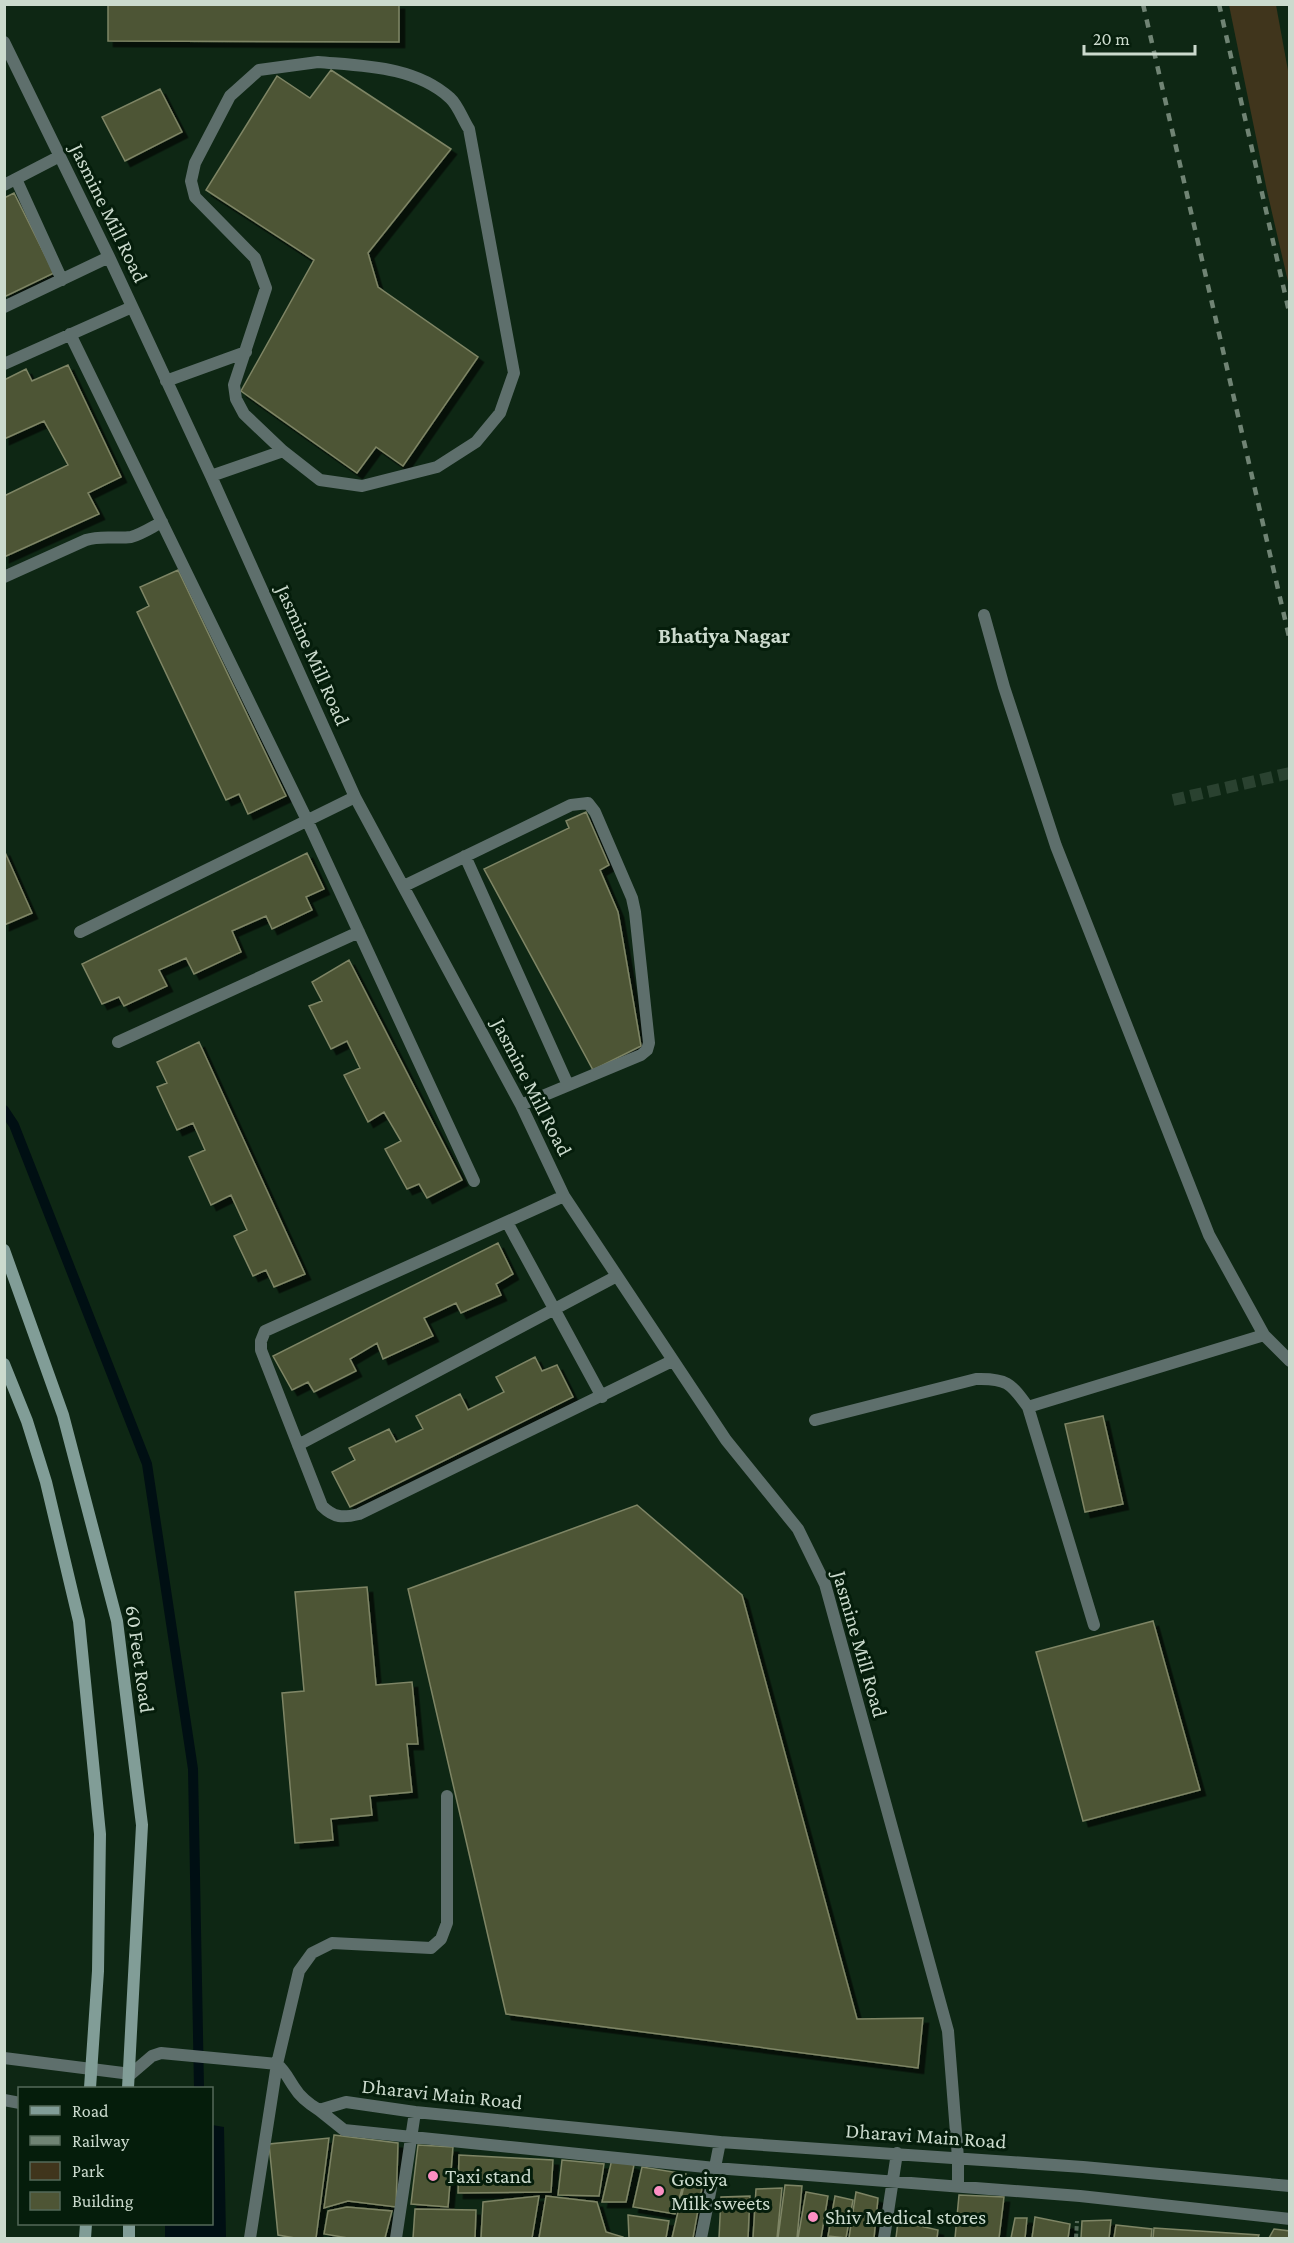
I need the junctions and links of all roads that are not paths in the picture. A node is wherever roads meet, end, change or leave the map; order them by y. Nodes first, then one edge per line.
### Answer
1 (4, 42) edge
2 (60, 156) junction
3 (10, 182) edge
4 (109, 257) junction
5 (62, 280) junction
6 (4, 307) edge
7 (132, 307) junction
8 (70, 334) junction
9 (246, 352) junction
10 (4, 364) edge
11 (166, 381) junction
12 (284, 451) junction
13 (211, 476) junction
14 (162, 522) junction
15 (4, 577) edge
16 (984, 615) dead end
17 (355, 797) junction
18 (308, 820) junction
19 (465, 856) junction
20 (404, 886) junction
21 (80, 932) dead end
22 (359, 932) junction
23 (118, 1042) dead end
24 (568, 1085) junction
25 (521, 1105) junction
26 (474, 1181) dead end
27 (564, 1196) junction
28 (507, 1222) junction
29 (4, 1251) edge
30 (617, 1276) junction
31 (554, 1309) junction
32 (1264, 1335) junction
33 (672, 1361) junction
34 (1290, 1361) edge
35 (4, 1365) edge
36 (602, 1397) junction
37 (1028, 1407) junction
38 (815, 1420) dead end
39 (298, 1445) junction
40 (1094, 1625) dead end
41 (447, 1796) dead end
42 (4, 2058) edge
43 (277, 2064) junction
44 (91, 2069) junction
45 (128, 2074) junction
46 (90, 2087) edge
47 (128, 2087) edge
48 (319, 2110) junction
49 (415, 2112) junction
50 (412, 2137) junction
51 (720, 2142) junction
52 (897, 2153) junction
53 (958, 2158) junction
54 (715, 2168) junction
55 (892, 2182) junction
56 (958, 2186) junction
57 (1290, 2187) edge
58 (1290, 2219) edge
59 (250, 2238) edge
60 (396, 2238) edge
61 (701, 2238) edge
62 (884, 2238) edge

1 - 2 street, Jasmine Mill Road
2 - 3 street
2 - 4 street, Jasmine Mill Road
3 - 5 street
4 - 5 street
4 - 7 street, Jasmine Mill Road
5 - 6 street
7 - 8 street
7 - 11 street, Jasmine Mill Road
8 - 10 street
8 - 14 street
9 - 11 street
9 - 12 street
9 - 12 street
11 - 13 street, Jasmine Mill Road
12 - 13 street
13 - 17 street, Jasmine Mill Road
14 - 15 street
14 - 18 street
16 - 32 street
17 - 18 street
17 - 20 street, Jasmine Mill Road
18 - 21 street
18 - 22 street
19 - 20 street
19 - 24 street
19 - 24 street
20 - 25 street, Jasmine Mill Road
22 - 23 street
22 - 26 street
24 - 25 street
25 - 27 street, Jasmine Mill Road
27 - 28 street
27 - 30 street, Jasmine Mill Road
28 - 31 street
28 - 39 street
29 - 45 main road, 60 Feet Road
30 - 31 street
30 - 33 street, Jasmine Mill Road
31 - 36 street
31 - 39 street
32 - 34 street
32 - 37 street
33 - 36 street
33 - 53 street, Jasmine Mill Road
35 - 44 main road
36 - 39 street
37 - 38 street
37 - 40 street
41 - 43 street
42 - 44 street
43 - 45 street
43 - 48 street
43 - 59 street
44 - 45 street
44 - 46 main road
45 - 47 main road, 60 Feet Road
48 - 49 street, Dharavi Main Road
48 - 50 street
49 - 50 street
49 - 51 street, Dharavi Main Road
50 - 54 street
50 - 60 street
51 - 52 street, Dharavi Main Road
51 - 54 street
52 - 53 street, Dharavi Main Road
52 - 55 street
53 - 56 street, Jasmine Mill Road
53 - 57 street, Dharavi Main Road
54 - 55 street
54 - 61 street
55 - 56 street
55 - 62 street
56 - 58 street

